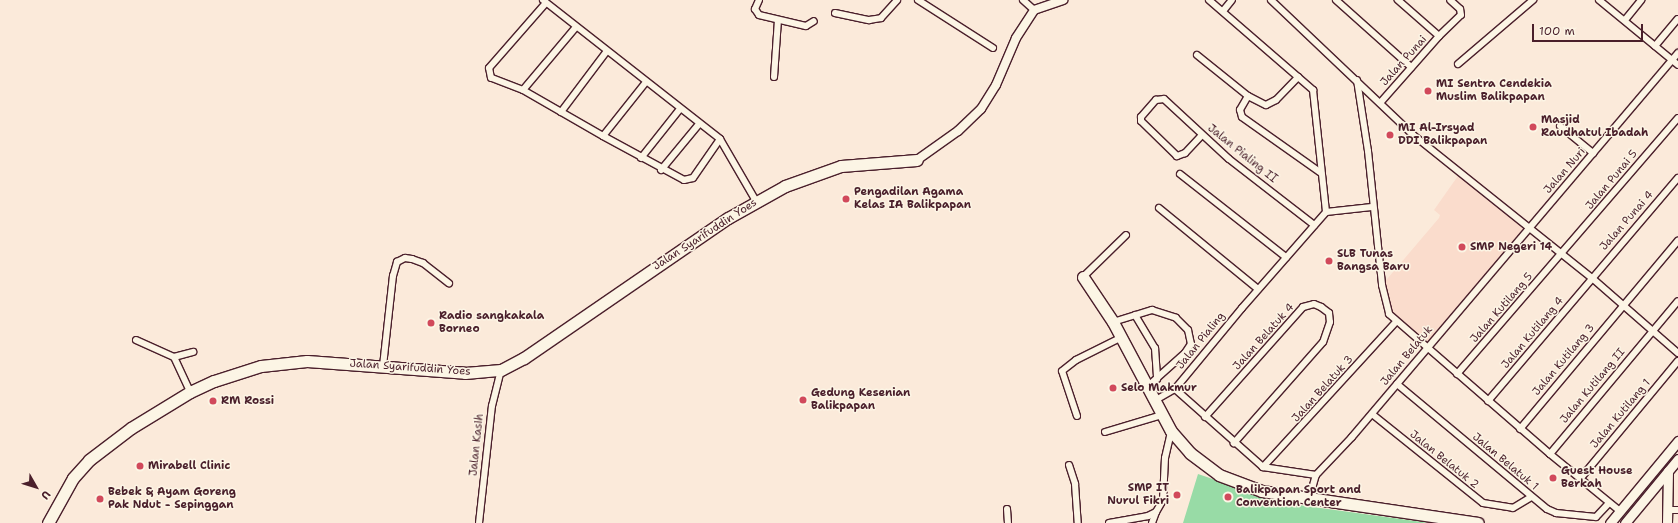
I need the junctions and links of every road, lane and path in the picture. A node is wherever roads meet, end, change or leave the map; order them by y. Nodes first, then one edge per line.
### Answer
1 (759, 0) edge
2 (897, 0) edge
3 (918, 0) edge
4 (1023, 0) edge
5 (1063, 0) edge
6 (1210, 0) edge
7 (1232, 0) edge
8 (1271, 0) edge
9 (1336, 0) edge
10 (1398, 0) edge
11 (1450, 0) edge
12 (1533, 0) edge
13 (1599, 0) edge
14 (1641, 0) edge
15 (544, 1) edge
16 (1034, 10) junction
17 (1222, 11) junction
18 (835, 13) dead end
19 (1678, 18) edge
20 (778, 20) junction
21 (1625, 20) junction
22 (814, 21) dead end
23 (576, 27) junction
24 (1439, 36) junction
25 (1655, 46) junction
26 (993, 48) dead end
27 (607, 51) junction
28 (1678, 53) edge
29 (1197, 55) dead end
30 (1672, 60) junction
31 (1458, 64) dead end
32 (1678, 65) edge
33 (1410, 67) junction
34 (774, 76) dead end
35 (1298, 77) junction
36 (1357, 80) junction
37 (646, 82) junction
38 (523, 90) junction
39 (1248, 96) junction
40 (1380, 103) junction
41 (680, 109) junction
42 (561, 112) junction
43 (1678, 118) edge
44 (699, 124) junction
45 (1560, 126) dead end
46 (1202, 135) junction
47 (603, 136) junction
48 (720, 139) junction
49 (1593, 153) junction
50 (641, 158) junction
51 (917, 160) joint
52 (661, 170) junction
53 (1321, 173) junction
54 (1180, 174) dead end
55 (1678, 178) edge
56 (756, 202) junction
57 (1372, 207) junction
58 (1159, 208) dead end
59 (1326, 212) junction
60 (1314, 225) junction
61 (1528, 229) junction
62 (1126, 235) dead end
63 (1678, 241) edge
64 (1562, 254) junction
65 (1286, 257) junction
66 (1083, 277) joint
67 (1592, 278) junction
68 (449, 283) dead end
69 (1258, 289) junction
70 (1678, 301) edge
71 (1624, 305) junction
72 (1135, 316) junction
73 (1113, 322) junction
74 (1396, 322) junction
75 (1652, 330) junction
76 (1120, 338) junction
77 (136, 340) dead end
78 (1426, 349) junction
79 (193, 352) dead end
80 (1678, 353) edge
81 (174, 357) junction
82 (1678, 361) edge
83 (383, 366) junction
84 (501, 370) junction
85 (1457, 374) junction
86 (1157, 379) junction
87 (1396, 384) junction
88 (1146, 387) junction
89 (1175, 389) junction
90 (190, 392) junction
91 (1488, 401) junction
92 (1153, 402) junction
93 (1372, 414) junction
94 (1162, 415) junction
95 (1077, 416) dead end
96 (1205, 417) junction
97 (1520, 429) junction
98 (1171, 431) junction
99 (1105, 432) dead end
100 (1678, 441) edge
101 (1234, 443) junction
102 (1550, 454) junction
103 (1678, 459) edge
104 (1069, 465) dead end
105 (1263, 467) junction
106 (1668, 471) junction
107 (1316, 475) junction
108 (1580, 479) junction
109 (1531, 496) junction
110 (1309, 499) junction
111 (1609, 503) junction
112 (1006, 509) dead end
113 (1678, 510) edge
114 (1620, 511) junction
115 (1156, 512) junction
116 (1667, 517) edge
117 (48, 523) edge
118 (479, 523) edge
119 (1008, 523) edge
120 (1078, 523) edge
121 (1109, 523) edge
122 (1152, 523) edge
123 (1478, 523) edge
124 (1610, 523) edge
125 (1625, 523) edge

1 - 20 street
2 - 18 street
3 - 26 street
4 - 16 street
5 - 16 street
6 - 17 street
7 - 17 street
8 - 36 street
9 - 33 street
10 - 24 street, Jalan Punai
11 - 24 street
12 - 31 street
13 - 21 street
14 - 21 street
15 - 23 street
15 - 38 street
16 - 51 street
17 - 35 street
19 - 25 street
20 - 22 street
20 - 34 street
21 - 25 street
23 - 27 street
23 - 38 street
24 - 33 street, Jalan Punai
25 - 30 street
27 - 37 street
27 - 42 street
28 - 30 street, Jalan Nuri
29 - 39 street
30 - 32 street
30 - 49 street, Jalan Nuri
33 - 40 street, Jalan Punai
35 - 39 street
35 - 53 street
36 - 40 street
36 - 57 street
37 - 41 street
37 - 47 street
38 - 42 street
39 - 53 street
40 - 61 street
41 - 44 street
41 - 50 street
42 - 47 street
43 - 64 street, Jalan Punai 5
44 - 48 street
44 - 52 street
45 - 49 street
46 - 46 street, Jalan Pialing II
46 - 60 street, Jalan Pialing II
47 - 50 street
48 - 52 street
48 - 56 street
49 - 61 street, Jalan Nuri
50 - 52 street
51 - 56 highway, Jalan Syarifuddin Yoes
53 - 59 street
54 - 65 street
55 - 67 street, Jalan Punai 4
56 - 84 highway, Jalan Syarifuddin Yoes
57 - 59 street
57 - 74 street
58 - 69 street
59 - 60 street, Jalan Pialing
60 - 65 street, Jalan Pialing
61 - 64 street
61 - 78 street, Jalan Belatuk
62 - 66 street
63 - 71 street, Jalan Kutilang 3
64 - 67 street
64 - 85 street, Jalan Kutilang 5
65 - 69 street, Jalan Pialing
66 - 73 highway
67 - 71 street
67 - 91 street, Jalan Kutilang 4
68 - 83 street
69 - 89 street, Jalan Pialing
70 - 75 street, Jalan Kutilang II
71 - 75 street
71 - 97 street, Jalan Kutilang 3
72 - 73 street
72 - 86 street
72 - 86 street
73 - 76 highway
74 - 78 street
74 - 105 street, Jalan Belatuk 3
75 - 80 street
75 - 102 street, Jalan Kutilang II
76 - 88 highway
76 - 95 street
77 - 81 street
78 - 85 street
78 - 87 street, Jalan Belatuk
79 - 81 street
81 - 90 street
82 - 108 street, Jalan Kutilang 1
83 - 84 highway, Jalan Syarifuddin Yoes
83 - 90 highway, Jalan Syarifuddin Yoes
84 - 118 street, Jalan Kasih
85 - 91 street
86 - 88 street
87 - 93 street, Jalan Belatuk
87 - 109 street, Jalan Belatuk 1
88 - 92 highway
89 - 92 street, Jalan Pialing
89 - 96 street
90 - 117 highway, Jalan Syarifuddin Yoes
91 - 97 street
92 - 94 highway
93 - 107 street, Jalan Belatuk
93 - 109 street, Jalan Belatuk 2
94 - 98 highway
94 - 99 street
96 - 101 street
96 - 101 street, Jalan Belatuk 4
97 - 102 street
98 - 110 highway
98 - 115 street
100 - 114 main road
101 - 105 street
102 - 108 street
103 - 106 main road
104 - 120 street
105 - 107 street
106 - 116 main road
106 - 125 main road
107 - 110 street, Jalan Belatuk
108 - 111 street
109 - 111 street, Jalan Belatuk 1
110 - 123 highway
111 - 114 street
112 - 119 street
113 - 116 street
114 - 124 main road
115 - 121 street
115 - 122 street

